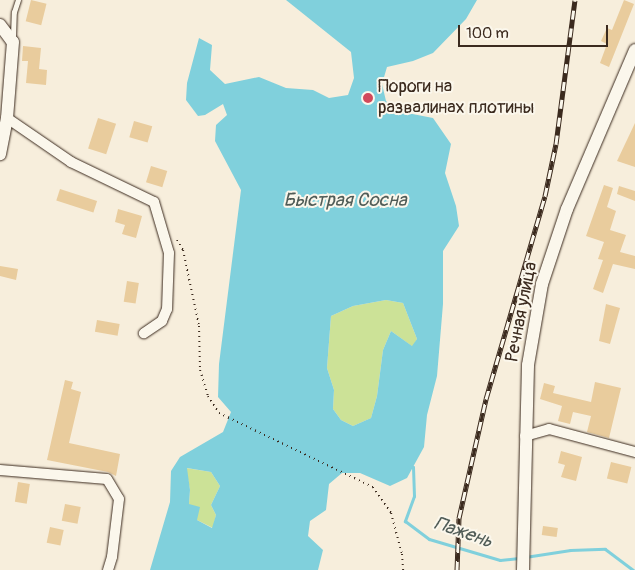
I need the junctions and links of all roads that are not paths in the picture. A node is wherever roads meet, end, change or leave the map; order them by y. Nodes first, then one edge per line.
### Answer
1 (18, 0) edge
2 (0, 25) edge
3 (12, 42) junction
4 (635, 50) edge
5 (7, 118) junction
6 (0, 154) edge
7 (144, 333) dead end
8 (525, 436) junction
9 (635, 452) edge
10 (0, 470) edge
11 (523, 569) edge
12 (108, 570) edge

1 - 3 lane
2 - 3 street
3 - 5 street
4 - 8 street, Речная улица
5 - 6 street
5 - 7 street
8 - 9 street
8 - 11 street, Речная улица
10 - 12 street

